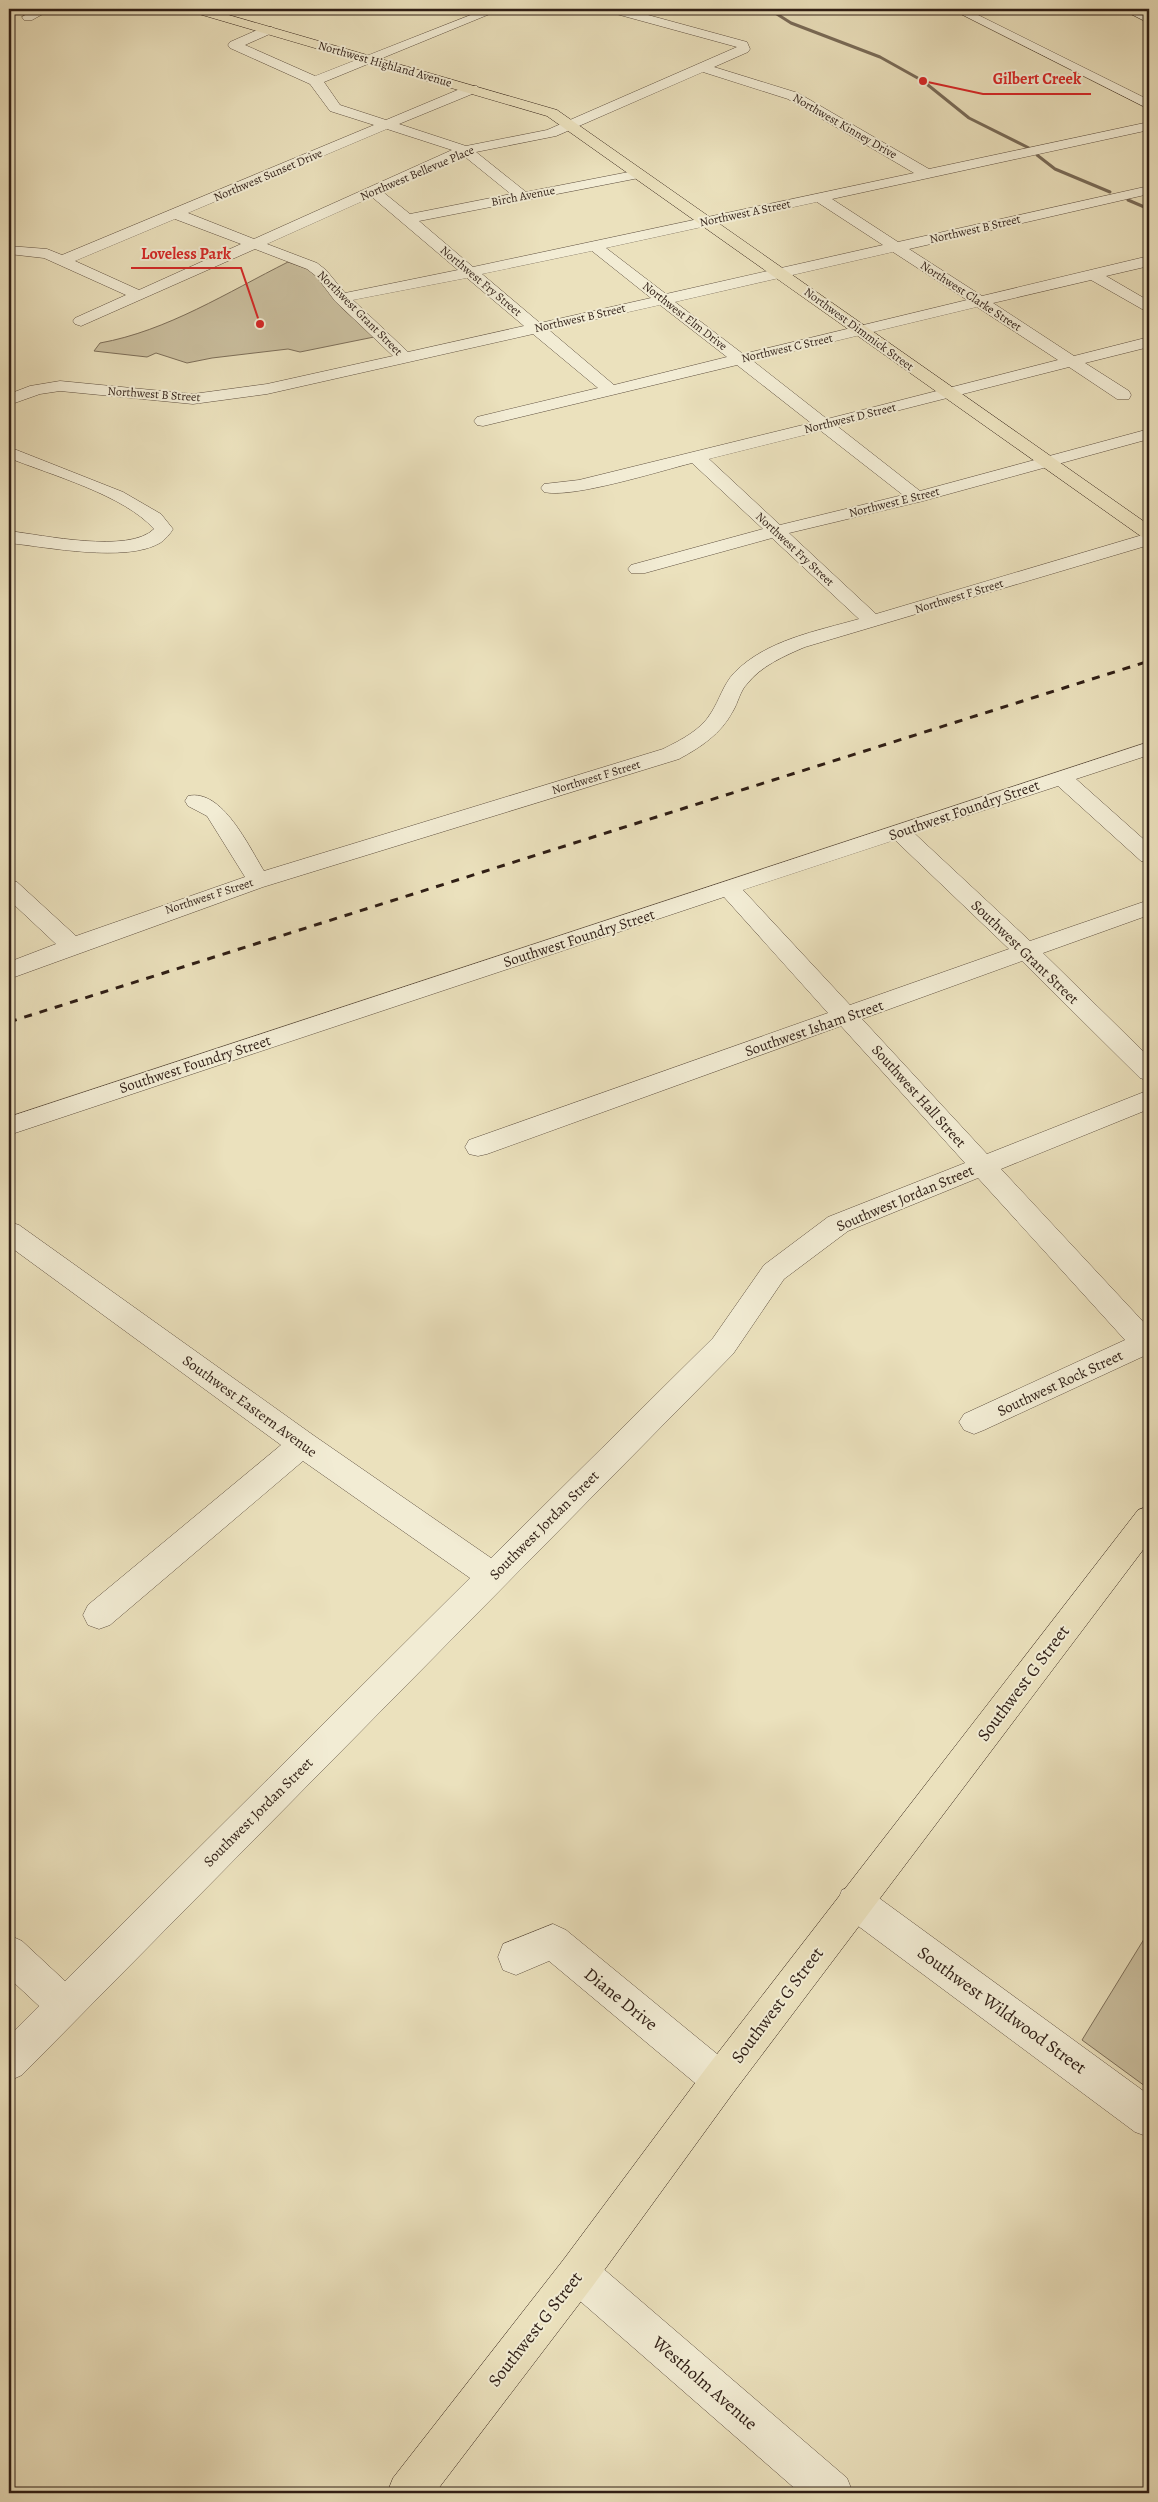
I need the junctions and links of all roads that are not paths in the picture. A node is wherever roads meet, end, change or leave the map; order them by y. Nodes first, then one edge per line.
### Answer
1 (46, 9) edge
2 (196, 9) edge
3 (496, 9) edge
4 (613, 9) edge
5 (957, 9) edge
6 (1127, 9) edge
7 (28, 17) dead end
8 (1149, 19) edge
9 (268, 30) junction
10 (370, 59) junction
11 (702, 67) junction
12 (315, 81) junction
13 (472, 89) junction
14 (1149, 105) edge
15 (570, 124) junction
16 (388, 125) junction
17 (1149, 126) edge
18 (466, 150) junction
19 (638, 174) junction
20 (927, 174) junction
21 (1149, 190) edge
22 (374, 191) junction
23 (522, 196) junction
24 (820, 197) junction
25 (176, 214) junction
26 (408, 219) junction
27 (707, 221) junction
28 (256, 243) junction
29 (594, 246) junction
30 (896, 247) junction
31 (9, 250) edge
32 (64, 260) junction
33 (1149, 262) edge
34 (470, 271) junction
35 (780, 273) junction
36 (1094, 275) junction
37 (138, 295) junction
38 (341, 298) junction
39 (664, 300) junction
40 (980, 302) junction
41 (1149, 308) edge
42 (81, 321) dead end
43 (537, 328) junction
44 (861, 330) junction
45 (1149, 342) edge
46 (405, 358) junction
47 (740, 359) junction
48 (1071, 362) junction
49 (610, 390) junction
50 (948, 393) junction
51 (1123, 395) dead end
52 (9, 400) edge
53 (483, 421) dead end
54 (824, 425) junction
55 (1149, 434) edge
56 (9, 452) edge
57 (696, 457) junction
58 (1048, 462) junction
59 (550, 488) dead end
60 (917, 497) junction
61 (776, 532) junction
62 (1149, 533) edge
63 (9, 537) edge
64 (1149, 539) edge
65 (638, 569) dead end
66 (873, 621) junction
67 (1149, 748) edge
68 (1061, 777) junction
69 (196, 801) dead end
70 (900, 832) junction
71 (1149, 856) edge
72 (258, 880) junction
73 (9, 886) edge
74 (729, 889) junction
75 (1149, 907) edge
76 (71, 945) junction
77 (1027, 952) junction
78 (9, 971) edge
79 (847, 1016) junction
80 (1149, 1072) edge
81 (1149, 1099) edge
82 (9, 1126) edge
83 (478, 1146) dead end
84 (983, 1166) junction
85 (9, 1232) edge
86 (1148, 1345) edge
87 (974, 1422) dead end
88 (302, 1444) junction
89 (1149, 1519) edge
90 (493, 1577) junction
91 (99, 1615) dead end
92 (855, 1902) junction
93 (9, 1953) edge
94 (516, 1957) dead end
95 (65, 2006) junction
96 (9, 2062) edge
97 (720, 2080) junction
98 (1149, 2118) edge
99 (578, 2273) junction
100 (408, 2493) edge
101 (832, 2493) edge

1 - 7 street
2 - 9 main road, Northwest Highland Avenue
3 - 10 street
4 - 11 street, Northwest Bellevue Place
5 - 14 street
6 - 8 street
9 - 10 main road, Northwest Highland Avenue
9 - 12 street
10 - 12 street
10 - 13 main road, Northwest Highland Avenue
11 - 15 street, Northwest Bellevue Place
11 - 20 street, Northwest Kinney Drive
12 - 16 street
13 - 15 main road, Northwest Highland Avenue
13 - 16 street, Northwest Sunset Drive
15 - 18 street, Northwest Bellevue Place
15 - 19 main road, Northwest Dimmick Street
16 - 18 street
16 - 25 street, Northwest Sunset Drive
17 - 20 street, Northwest A Street
18 - 22 street, Northwest Bellevue Place
18 - 23 street
19 - 23 street, Birch Avenue
19 - 27 main road, Northwest Dimmick Street
20 - 24 street, Northwest A Street
21 - 30 street, Northwest B Street
22 - 26 street, Northwest Fry Street
22 - 28 street, Northwest Bellevue Place
23 - 26 street, Birch Avenue
24 - 27 street, Northwest A Street
24 - 30 street, Northwest Clarke Street
25 - 28 street, Northwest Grant Street
25 - 32 street, Northwest Sunset Drive
26 - 34 street, Northwest Fry Street
27 - 29 street, Northwest A Street
27 - 35 main road, Northwest Dimmick Street
28 - 37 street, Northwest Bellevue Place
28 - 38 street, Northwest Grant Street
29 - 34 street, Northwest A Street
29 - 39 street, Northwest Elm Drive
30 - 35 street, Northwest B Street
30 - 40 street, Northwest Clarke Street
31 - 32 street
32 - 37 street
33 - 36 street, Northwest C Street
34 - 38 street, Northwest A Street
34 - 43 street, Northwest Fry Street
35 - 39 street, Northwest B Street
35 - 44 main road, Northwest Dimmick Street
36 - 40 street, Northwest C Street
36 - 41 street
37 - 42 street, Northwest Bellevue Place
38 - 46 street, Northwest Grant Street
39 - 43 street, Northwest B Street
39 - 47 street, Northwest Elm Drive
40 - 44 street, Northwest C Street
40 - 48 street, Northwest Clarke Street
43 - 46 street, Northwest B Street
43 - 49 street, Northwest Fry Street
44 - 47 street, Northwest C Street
44 - 50 main road, Northwest Dimmick Street
45 - 48 street, Northwest D Street
46 - 52 street, Northwest B Street
47 - 49 street, Northwest C Street
47 - 54 street, Northwest Elm Drive
48 - 50 street, Northwest D Street
48 - 51 street, Northwest Clarke Street
49 - 53 street, Northwest C Street
50 - 54 street, Northwest D Street
50 - 58 main road, Northwest Dimmick Street
54 - 57 street, Northwest D Street
54 - 60 street, Northwest Elm Drive
55 - 58 street, Northwest E Street
56 - 63 street
57 - 59 street, Northwest D Street
57 - 61 street, Northwest Fry Street
58 - 60 street, Northwest E Street
58 - 62 main road, Northwest Dimmick Street
60 - 61 street, Northwest E Street
61 - 65 street, Northwest E Street
61 - 66 street, Northwest Fry Street
64 - 66 street, Northwest F Street
66 - 72 street, Northwest F Street
67 - 68 street, Southwest Foundry Street
68 - 70 street, Southwest Foundry Street
68 - 71 street
69 - 72 street
70 - 74 street, Southwest Foundry Street
70 - 77 street, Southwest Grant Street
72 - 76 street, Northwest F Street
73 - 76 street
74 - 79 street, Southwest Hall Street
74 - 82 street, Southwest Foundry Street
75 - 77 street, Southwest Isham Street
76 - 78 street, Northwest F Street
77 - 79 street, Southwest Isham Street
77 - 80 street, Southwest Grant Street
79 - 83 street, Southwest Isham Street
79 - 84 street, Southwest Hall Street
81 - 84 street, Southwest Jordan Street
84 - 86 street, Southwest Hall Street
84 - 90 street, Southwest Jordan Street
85 - 88 street, Southwest Eastern Avenue
86 - 87 street, Southwest Rock Street
88 - 90 street, Southwest Eastern Avenue
88 - 91 street
89 - 92 main road, Southwest G Street
90 - 95 street, Southwest Jordan Street
92 - 97 main road, Southwest G Street
92 - 98 street, Southwest Wildwood Street
93 - 95 street
94 - 97 street, Diane Drive
95 - 96 street, Southwest Jordan Street
97 - 99 main road, Southwest G Street
99 - 100 main road, Southwest G Street
99 - 101 street, Westholm Avenue

